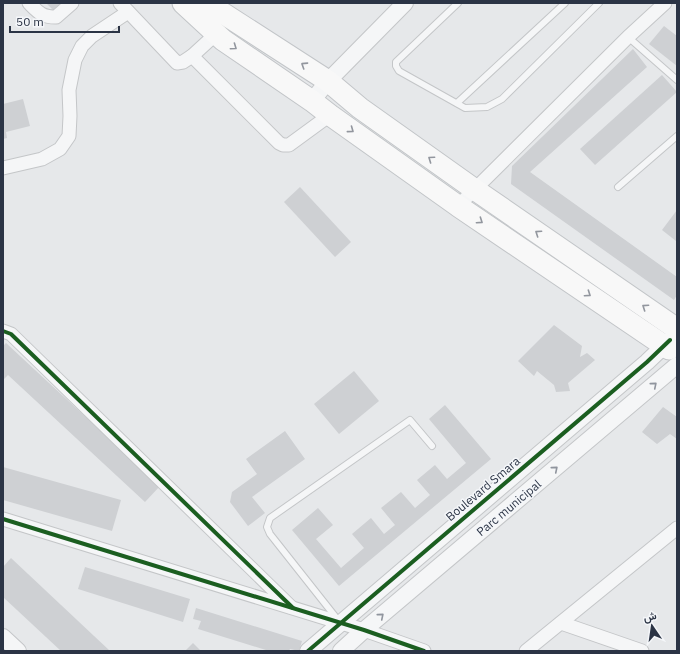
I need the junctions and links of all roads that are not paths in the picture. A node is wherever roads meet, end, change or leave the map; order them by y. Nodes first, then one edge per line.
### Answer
1 (29, 3) edge
2 (72, 3) edge
3 (183, 3) edge
4 (207, 3) edge
5 (405, 3) edge
6 (458, 3) edge
7 (565, 3) edge
8 (599, 3) edge
9 (665, 3) edge
10 (124, 7) edge
11 (216, 34) junction
12 (628, 37) junction
13 (192, 56) junction
14 (677, 80) edge
15 (328, 81) junction
16 (312, 101) junction
17 (457, 103) junction
18 (330, 115) junction
19 (677, 136) edge
20 (3, 168) edge
21 (618, 187) dead end
22 (474, 189) junction
23 (458, 206) junction
24 (3, 331) edge
25 (673, 346) edge
26 (432, 446) dead end
27 (3, 519) edge
28 (677, 528) edge
29 (294, 609) junction
30 (341, 623) junction
31 (561, 623) junction
32 (364, 630) junction
33 (3, 637) edge
34 (18, 651) edge
35 (308, 651) edge
36 (341, 651) edge
37 (424, 651) edge
38 (526, 651) edge
39 (642, 651) edge

1 - 2 street
3 - 11 main road
15 -> 4 main road
5 - 15 street
6 - 17 lane
7 - 17 lane
8 - 17 lane
9 - 12 street
10 - 13 street
10 - 20 street
11 - 13 street
11 -> 16 main road
12 - 14 lane
12 - 22 street
13 - 18 street
15 - 16 street
22 -> 15 main road
16 - 18 main road
18 -> 23 main road
19 - 21 lane
22 - 23 street
25 -> 22 main road
23 -> 25 main road
24 - 29 street
25 - 30 street, Boulevard Smara
32 -> 25 street, Parc municipal
26 - 30 lane
27 - 29 street
28 - 31 street
29 - 30 street
30 - 32 street
30 - 35 street, Boulevard Smara
31 - 38 street
31 - 39 street
32 - 36 street, Parc municipal
32 - 37 street
33 - 34 street

